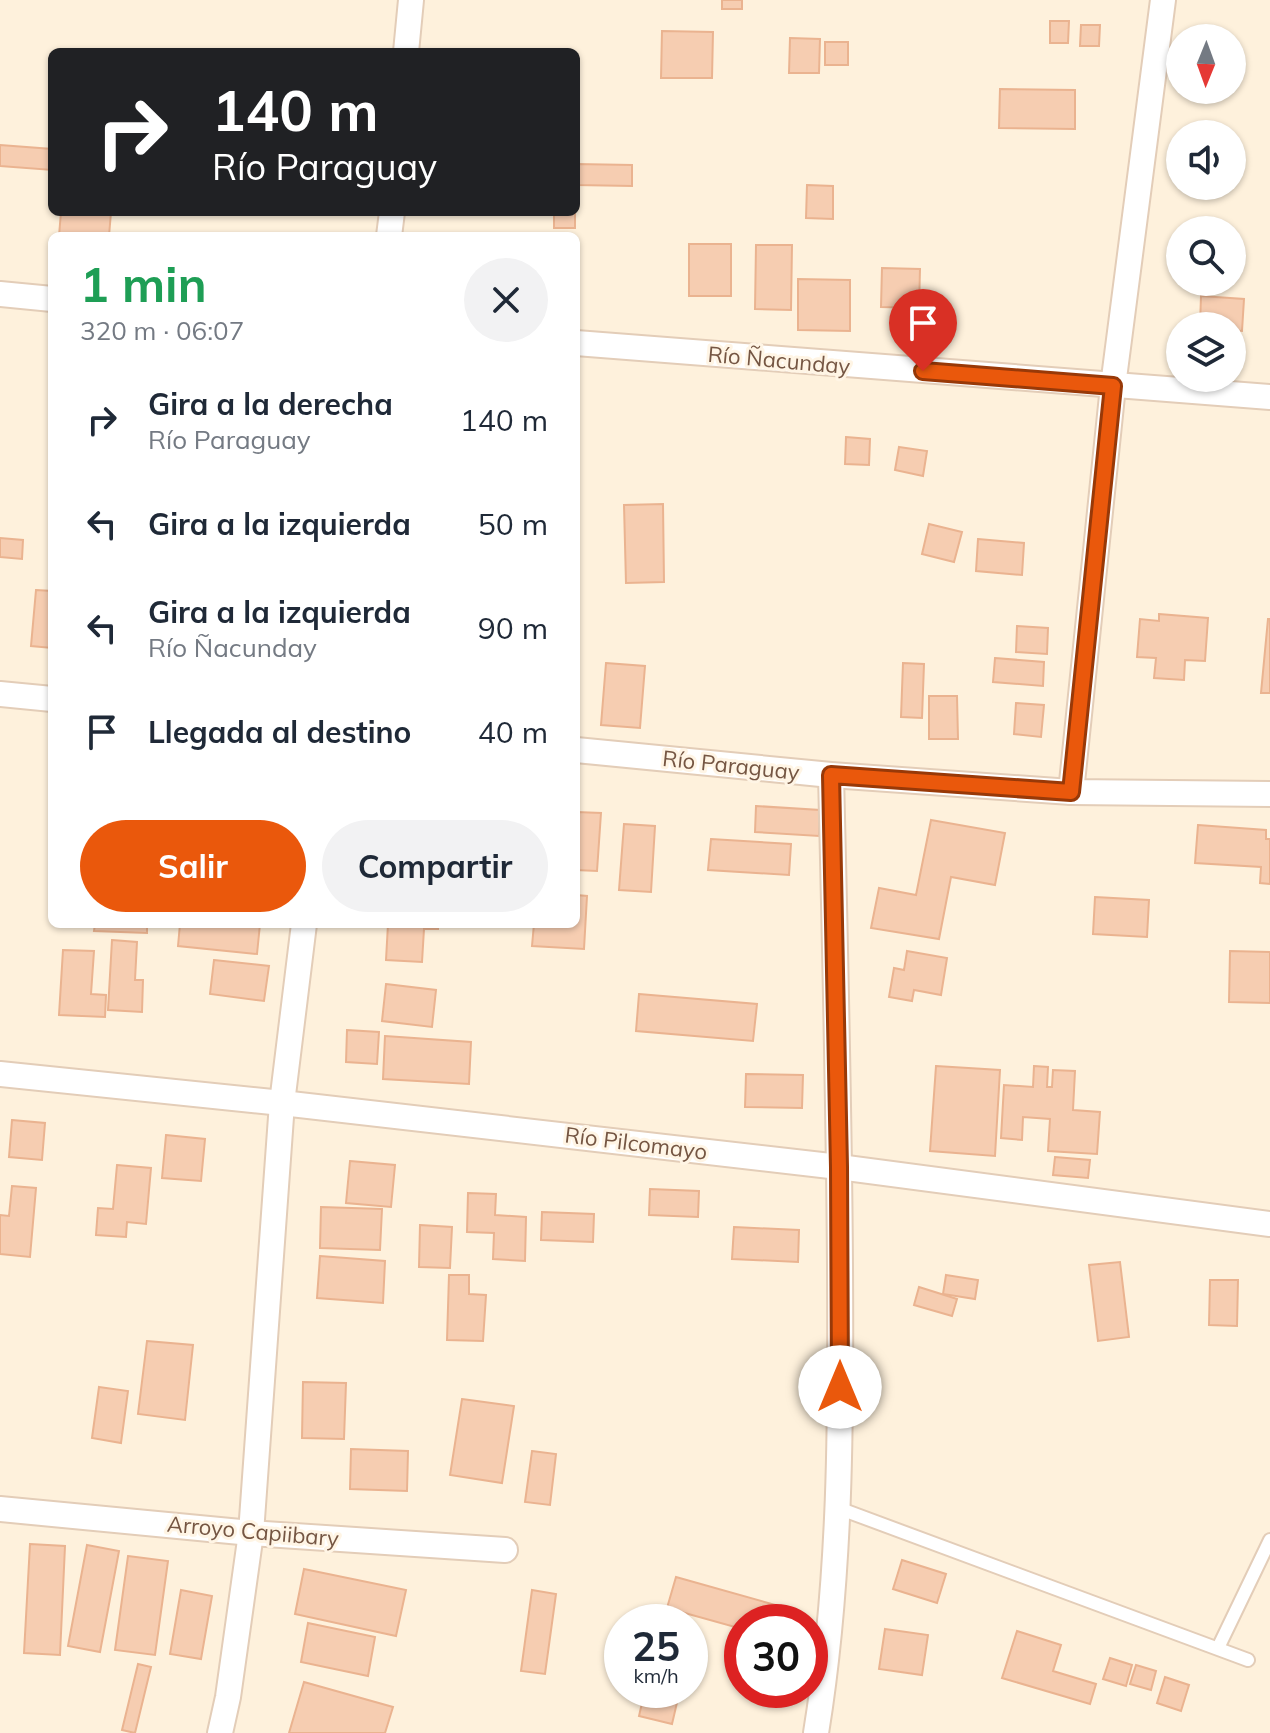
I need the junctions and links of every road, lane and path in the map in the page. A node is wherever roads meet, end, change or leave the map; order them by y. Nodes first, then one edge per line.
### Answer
1 (411, 0) edge
2 (1163, 0) edge
3 (406, 48) edge
4 (0, 294) edge
5 (48, 299) edge
6 (580, 343) edge
7 (1113, 386) junction
8 (1270, 397) edge
9 (0, 694) edge
10 (48, 699) edge
11 (580, 750) edge
12 (831, 775) junction
13 (1071, 792) junction
14 (1270, 794) edge
15 (304, 928) edge
16 (0, 1074) edge
17 (282, 1103) junction
18 (839, 1167) junction
19 (1270, 1224) edge
20 (838, 1508) junction
21 (0, 1509) edge
22 (251, 1533) junction
23 (1270, 1540) edge
24 (505, 1550) dead end
25 (1218, 1648) junction
26 (1248, 1660) dead end
27 (220, 1733) edge
28 (816, 1733) edge

1 - 3 street
2 - 7 street
4 - 5 street
6 - 7 street, Río Ñacunday
7 - 8 street, Río Ñacunday
7 - 13 street
9 - 10 street
11 - 12 street, Río Paraguay
12 - 13 street, Río Paraguay
12 - 18 street
13 - 14 street, Río Paraguay
15 - 17 street
16 - 17 street, Río Pilcomayo
17 - 18 street, Río Pilcomayo
17 - 22 street
18 - 19 street, Río Pilcomayo
18 - 20 street
20 - 25 lane
20 - 28 street
21 - 22 street, Arroyo Capiibary
22 - 24 street, Arroyo Capiibary
22 - 27 street
23 - 25 lane
25 - 26 lane

